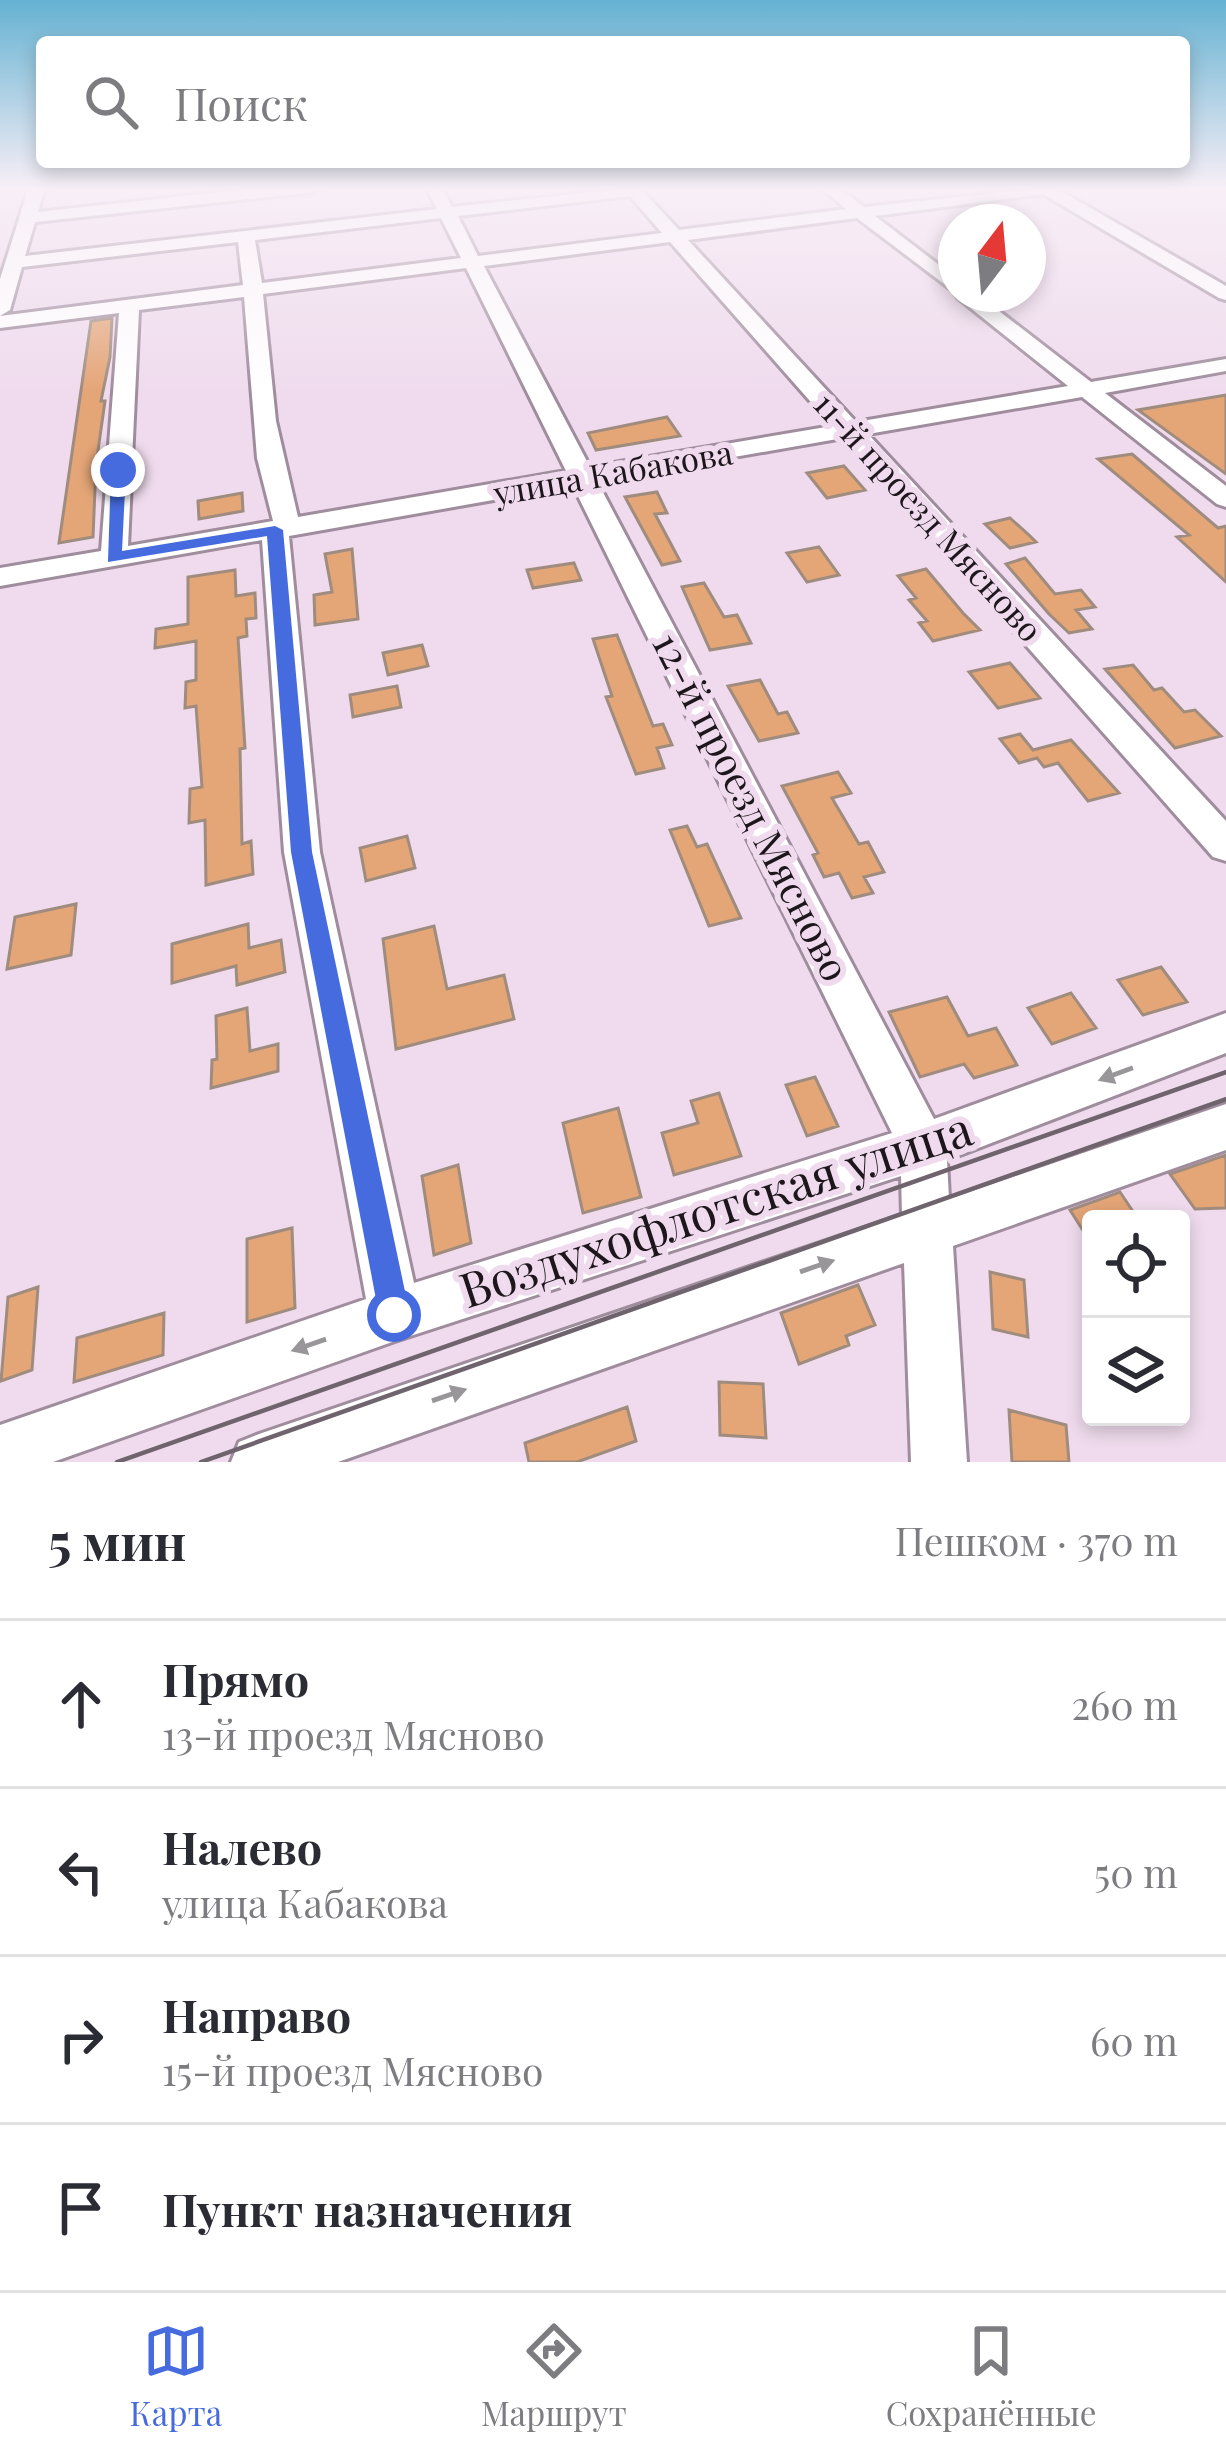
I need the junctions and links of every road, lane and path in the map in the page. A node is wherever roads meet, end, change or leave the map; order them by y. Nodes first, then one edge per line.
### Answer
1 (19, 255) edge
2 (77, 255) edge
3 (250, 255) edge
4 (472, 255) edge
5 (527, 255) edge
6 (691, 255) edge
7 (1159, 255) edge
8 (17, 262) junction
9 (475, 262) junction
10 (256, 290) junction
11 (1226, 294) edge
12 (129, 305) junction
13 (0, 310) edge
14 (988, 312) edge
15 (0, 322) edge
16 (1226, 365) edge
17 (1089, 390) junction
18 (850, 431) junction
19 (585, 478) junction
20 (1226, 499) edge
21 (282, 529) junction
22 (114, 558) junction
23 (0, 578) edge
24 (1226, 846) edge
25 (1226, 1034) edge
26 (1226, 1127) edge
27 (923, 1146) junction
28 (927, 1228) junction
29 (394, 1315) junction
30 (339, 1447) edge
31 (0, 1453) edge
32 (259, 1462) edge
33 (939, 1462) edge

1 - 8 street
2 - 8 street
3 - 10 street
4 - 9 street, 12-й проезд Мясново
5 - 9 street
6 - 18 street, 11-й проезд Мясново
7 - 11 street
8 - 13 street
9 - 10 street
9 - 19 street, 12-й проезд Мясново
10 - 12 street
10 - 21 street
12 - 15 street
12 - 22 street
14 - 17 street
16 - 17 street, улица Кабакова
17 - 18 street, улица Кабакова
17 - 20 street
18 - 19 street, улица Кабакова
18 - 24 street, 11-й проезд Мясново
19 - 21 street, улица Кабакова
19 - 27 street, 12-й проезд Мясново
21 - 22 street, улица Кабакова
21 - 29 street
22 - 23 street, улица Кабакова
25 -> 27 street, Воздухофлотская улица
26 - 28 street, Воздухофлотская улица
27 - 28 street, 12-й проезд Мясново
27 - 29 street, Воздухофлотская улица
30 -> 28 street, Воздухофлотская улица
28 - 33 street, 12-й проезд Мясново
29 -> 31 street, Воздухофлотская улица
30 - 32 street, Воздухофлотская улица

